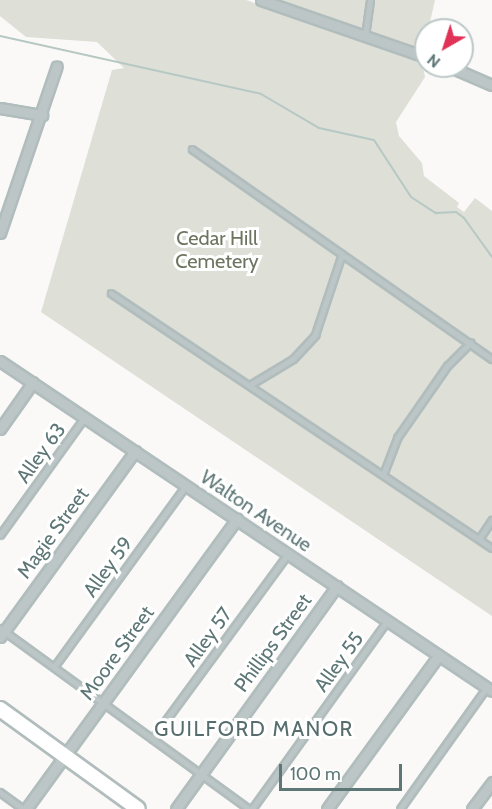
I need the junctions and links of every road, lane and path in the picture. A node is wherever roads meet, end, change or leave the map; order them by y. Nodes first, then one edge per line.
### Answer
1 (261, 0) edge
2 (370, 0) edge
3 (365, 36) junction
4 (414, 53) edge
5 (57, 66) dead end
6 (474, 77) edge
7 (492, 85) edge
8 (0, 108) edge
9 (42, 115) junction
10 (192, 149) dead end
11 (0, 233) edge
12 (342, 254) junction
13 (111, 293) dead end
14 (470, 343) junction
15 (492, 359) edge
16 (0, 361) edge
17 (33, 382) junction
18 (250, 386) junction
19 (85, 417) junction
20 (0, 429) edge
21 (135, 451) junction
22 (383, 475) junction
23 (186, 485) junction
24 (237, 519) junction
25 (492, 519) edge
26 (0, 535) edge
27 (478, 539) junction
28 (492, 548) edge
29 (288, 554) junction
30 (337, 586) junction
31 (388, 621) junction
32 (1, 632) edge
33 (439, 655) junction
34 (54, 667) junction
35 (489, 689) edge
36 (103, 703) junction
37 (0, 709) edge
38 (152, 739) junction
39 (65, 756) junction
40 (201, 774) junction
41 (492, 782) edge
42 (0, 792) edge
43 (25, 809) edge
44 (138, 809) edge
45 (176, 809) edge
46 (251, 809) edge
47 (327, 809) edge
48 (400, 809) edge
49 (472, 809) edge

1 - 3 street
2 - 3 lane
3 - 4 street
5 - 9 street
6 - 7 street
8 - 9 street
9 - 11 street
10 - 12 lane
12 - 14 lane
12 - 18 lane
13 - 18 lane
14 - 15 lane
14 - 22 lane
16 - 17 street, Walton Avenue
17 - 19 street, Walton Avenue
17 - 20 street
18 - 22 lane
19 - 21 street, Walton Avenue
19 - 26 lane, Alley 63
21 - 23 street, Walton Avenue
21 - 32 street, Magie Street
22 - 27 lane
23 - 24 street, Walton Avenue
23 - 34 lane, Alley 59
24 - 29 street, Walton Avenue
24 - 36 street, Moore Street
25 - 27 lane
27 - 28 lane
29 - 30 street, Walton Avenue
29 - 38 lane, Alley 57
30 - 31 street, Walton Avenue
30 - 40 street, Phillips Street
31 - 33 street, Walton Avenue
31 - 46 lane, Alley 55
32 - 34 lane
33 - 35 street, Walton Avenue
33 - 47 street
34 - 36 lane
35 - 48 lane
36 - 38 lane
36 - 39 street, Moore Street
37 - 39 main road
38 - 40 lane
39 - 43 street, Moore Street
39 - 44 main road
40 - 45 street, Phillips Street
40 - 46 lane
41 - 49 street
42 - 43 lane

